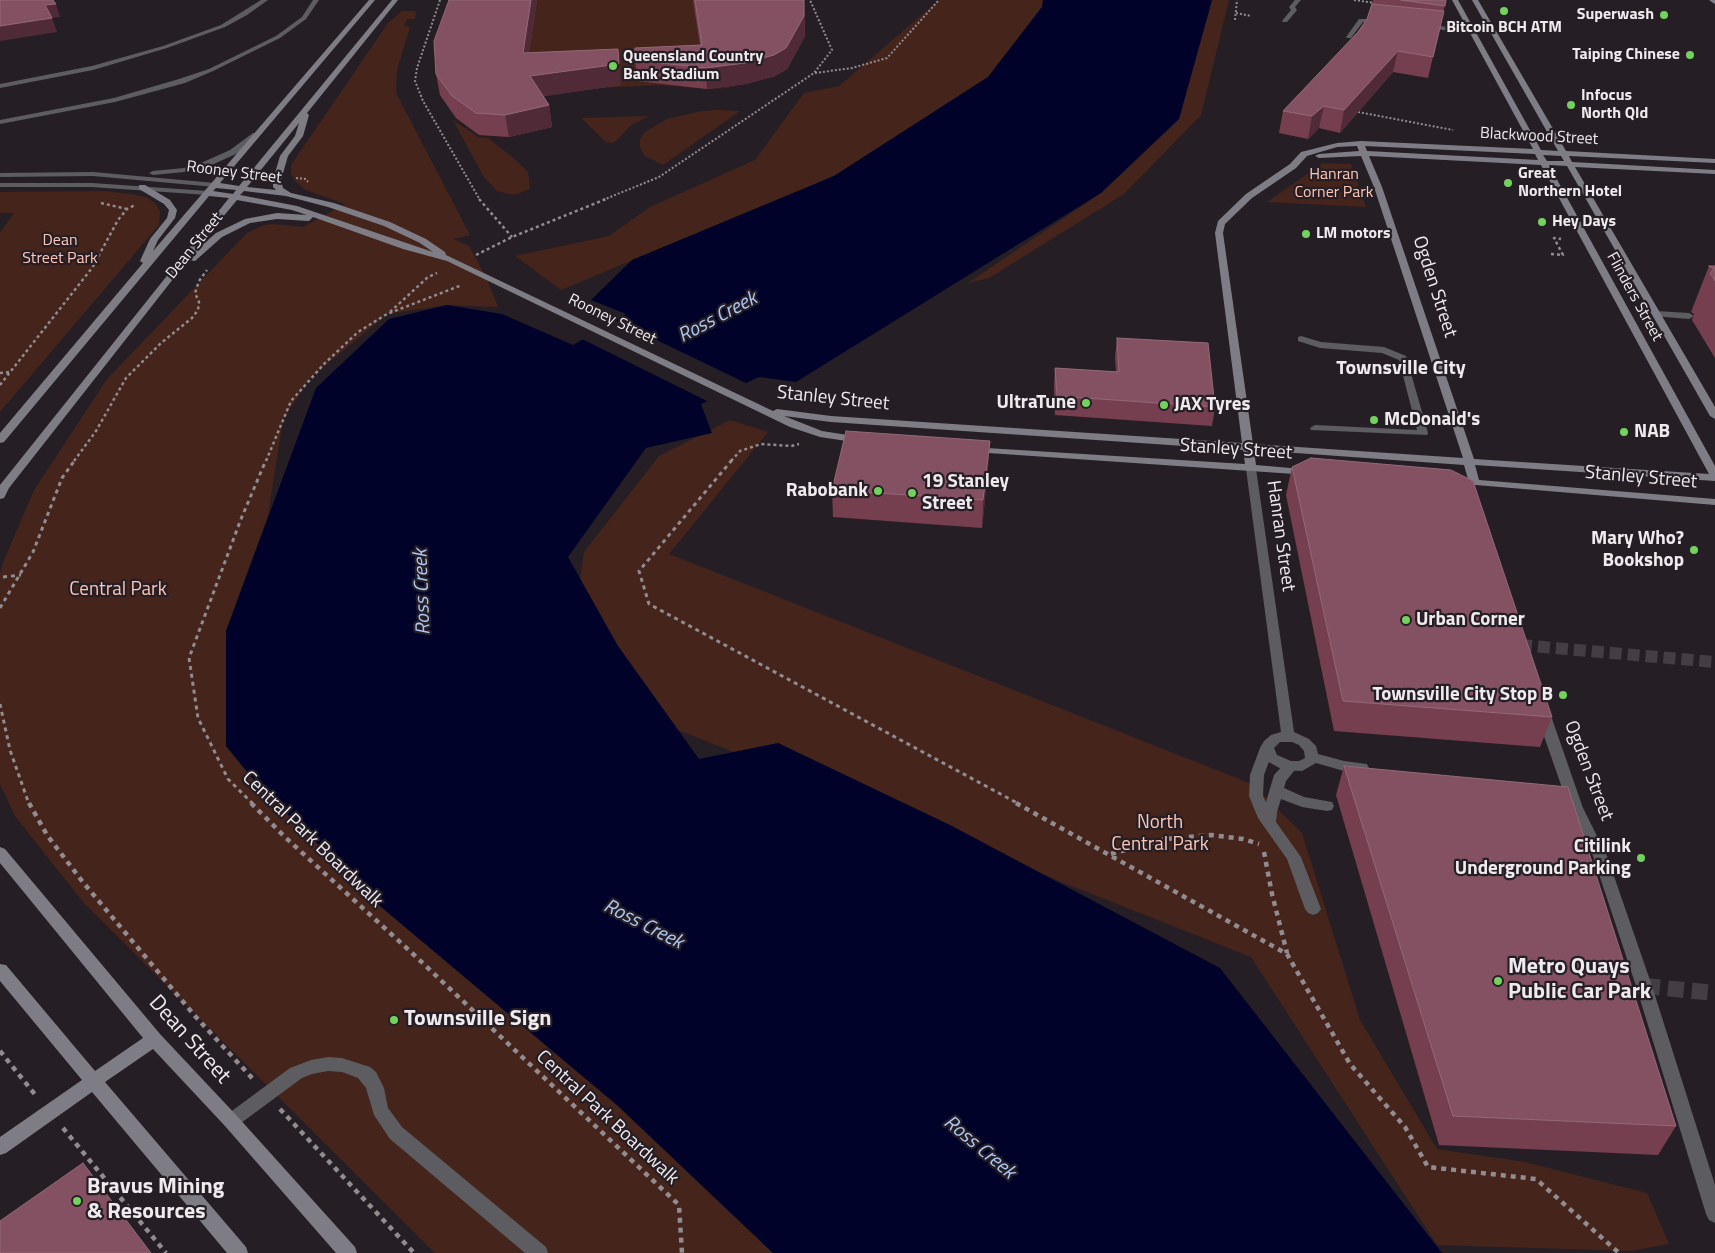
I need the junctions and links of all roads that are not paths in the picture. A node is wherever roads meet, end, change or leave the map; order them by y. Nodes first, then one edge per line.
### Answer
1 (264, 0) edge
2 (316, 0) edge
3 (372, 0) edge
4 (395, 0) edge
5 (1298, 0) edge
6 (1455, 0) edge
7 (1475, 0) edge
8 (1712, 0) edge
9 (1715, 2) edge
10 (1285, 21) dead end
11 (1389, 21) edge
12 (1416, 25) edge
13 (1472, 32) junction
14 (1349, 37) dead end
15 (0, 86) edge
16 (307, 108) junction
17 (0, 122) edge
18 (257, 135) junction
19 (1362, 148) junction
20 (1536, 152) junction
21 (1562, 153) junction
22 (1715, 161) edge
23 (1544, 163) junction
24 (1570, 165) junction
25 (1715, 172) edge
26 (93, 174) junction
27 (0, 176) edge
28 (0, 185) edge
29 (215, 185) junction
30 (142, 187) junction
31 (242, 188) junction
32 (208, 193) junction
33 (288, 194) junction
34 (236, 196) junction
35 (350, 226) junction
36 (450, 259) junction
37 (139, 273) junction
38 (158, 292) junction
39 (1656, 314) junction
40 (1689, 316) dead end
41 (1403, 358) junction
42 (760, 408) junction
43 (1715, 416) edge
44 (861, 421) junction
45 (1315, 428) dead end
46 (0, 440) edge
47 (854, 440) junction
48 (874, 441) edge
49 (1249, 446) junction
50 (961, 448) edge
51 (1469, 461) junction
52 (1251, 469) junction
53 (1323, 473) edge
54 (1715, 477) edge
55 (1446, 480) edge
56 (1475, 487) junction
57 (0, 496) edge
58 (1715, 502) edge
59 (1539, 701) edge
60 (1288, 736) junction
61 (1267, 748) junction
62 (1312, 757) junction
63 (1290, 766) junction
64 (1374, 769) edge
65 (1277, 791) junction
66 (1327, 806) dead end
67 (1269, 823) junction
68 (0, 853) edge
69 (1314, 909) dead end
70 (0, 970) edge
71 (154, 1039) junction
72 (94, 1081) junction
73 (231, 1121) junction
74 (0, 1147) edge
75 (1715, 1214) edge
76 (239, 1253) edge
77 (348, 1253) edge
78 (539, 1253) edge

1 - 15 street
2 - 17 street
3 - 18 main road, Dean Street
4 - 16 main road, Dean Street
5 - 10 street
6 - 13 main road, Flinders Street
7 - 21 main road, Flinders Street
8 - 9 main road
11 - 14 street
12 - 13 street
13 - 20 main road, Flinders Street
16 - 31 main road, Dean Street
16 - 33 main road
18 - 26 street
18 - 29 main road, Dean Street
19 - 20 main road, Blackwood Street
19 - 23 main road, Blackwood Street
19 - 49 main road, Hanran Street
19 - 51 main road, Ogden Street
20 - 21 main road, Blackwood Street
20 - 23 main road, Flinders Street
21 - 22 main road, Blackwood Street
21 - 24 main road, Flinders Street
23 - 24 main road, Blackwood Street
23 - 54 main road, Flinders Street
24 - 25 main road, Blackwood Street
24 - 39 main road, Flinders Street
26 - 27 street, Rooney Street
26 - 29 street, Rooney Street
28 - 30 street, Rooney Street
29 - 31 main road, Rooney Street
29 - 32 main road, Dean Street
30 - 32 street, Rooney Street
30 - 37 main road
31 - 33 main road, Rooney Street
31 - 34 main road, Dean Street
32 - 34 main road, Rooney Street
32 - 37 main road, Dean Street
33 - 36 main road, Rooney Street
34 - 35 main road, Rooney Street
34 - 38 main road, Dean Street
35 - 36 main road, Rooney Street
35 - 38 main road
36 - 42 main road, Rooney Street
37 - 46 main road, Dean Street
38 - 57 main road, Dean Street
39 - 40 street
39 - 43 main road, Flinders Street
41 - 41 street
41 - 45 street
42 - 44 main road, Stanley Street
42 - 47 main road, Stanley Street
44 - 47 main road
44 - 49 main road, Stanley Street
47 - 48 main road, Stanley Street
49 - 51 main road, Stanley Street
49 - 52 main road, Hanran Street
50 - 52 main road, Stanley Street
51 - 54 main road, Stanley Street
51 - 56 main road, Ogden Street
52 - 53 main road, Stanley Street
52 - 60 street, Hanran Street
55 - 56 main road, Stanley Street
56 - 58 main road, Stanley Street
59 - 75 street, Ogden Street
60 - 61 street
60 - 62 street
61 - 63 street
61 - 67 street
62 - 63 street
62 - 64 street
63 - 65 street
65 - 66 street
65 - 67 street
67 - 69 street
68 - 71 main road, Dean Street
70 - 72 main road
71 - 72 main road
71 - 73 main road, Dean Street
72 - 74 main road
72 - 76 main road
73 - 77 main road, Dean Street
73 - 78 street

